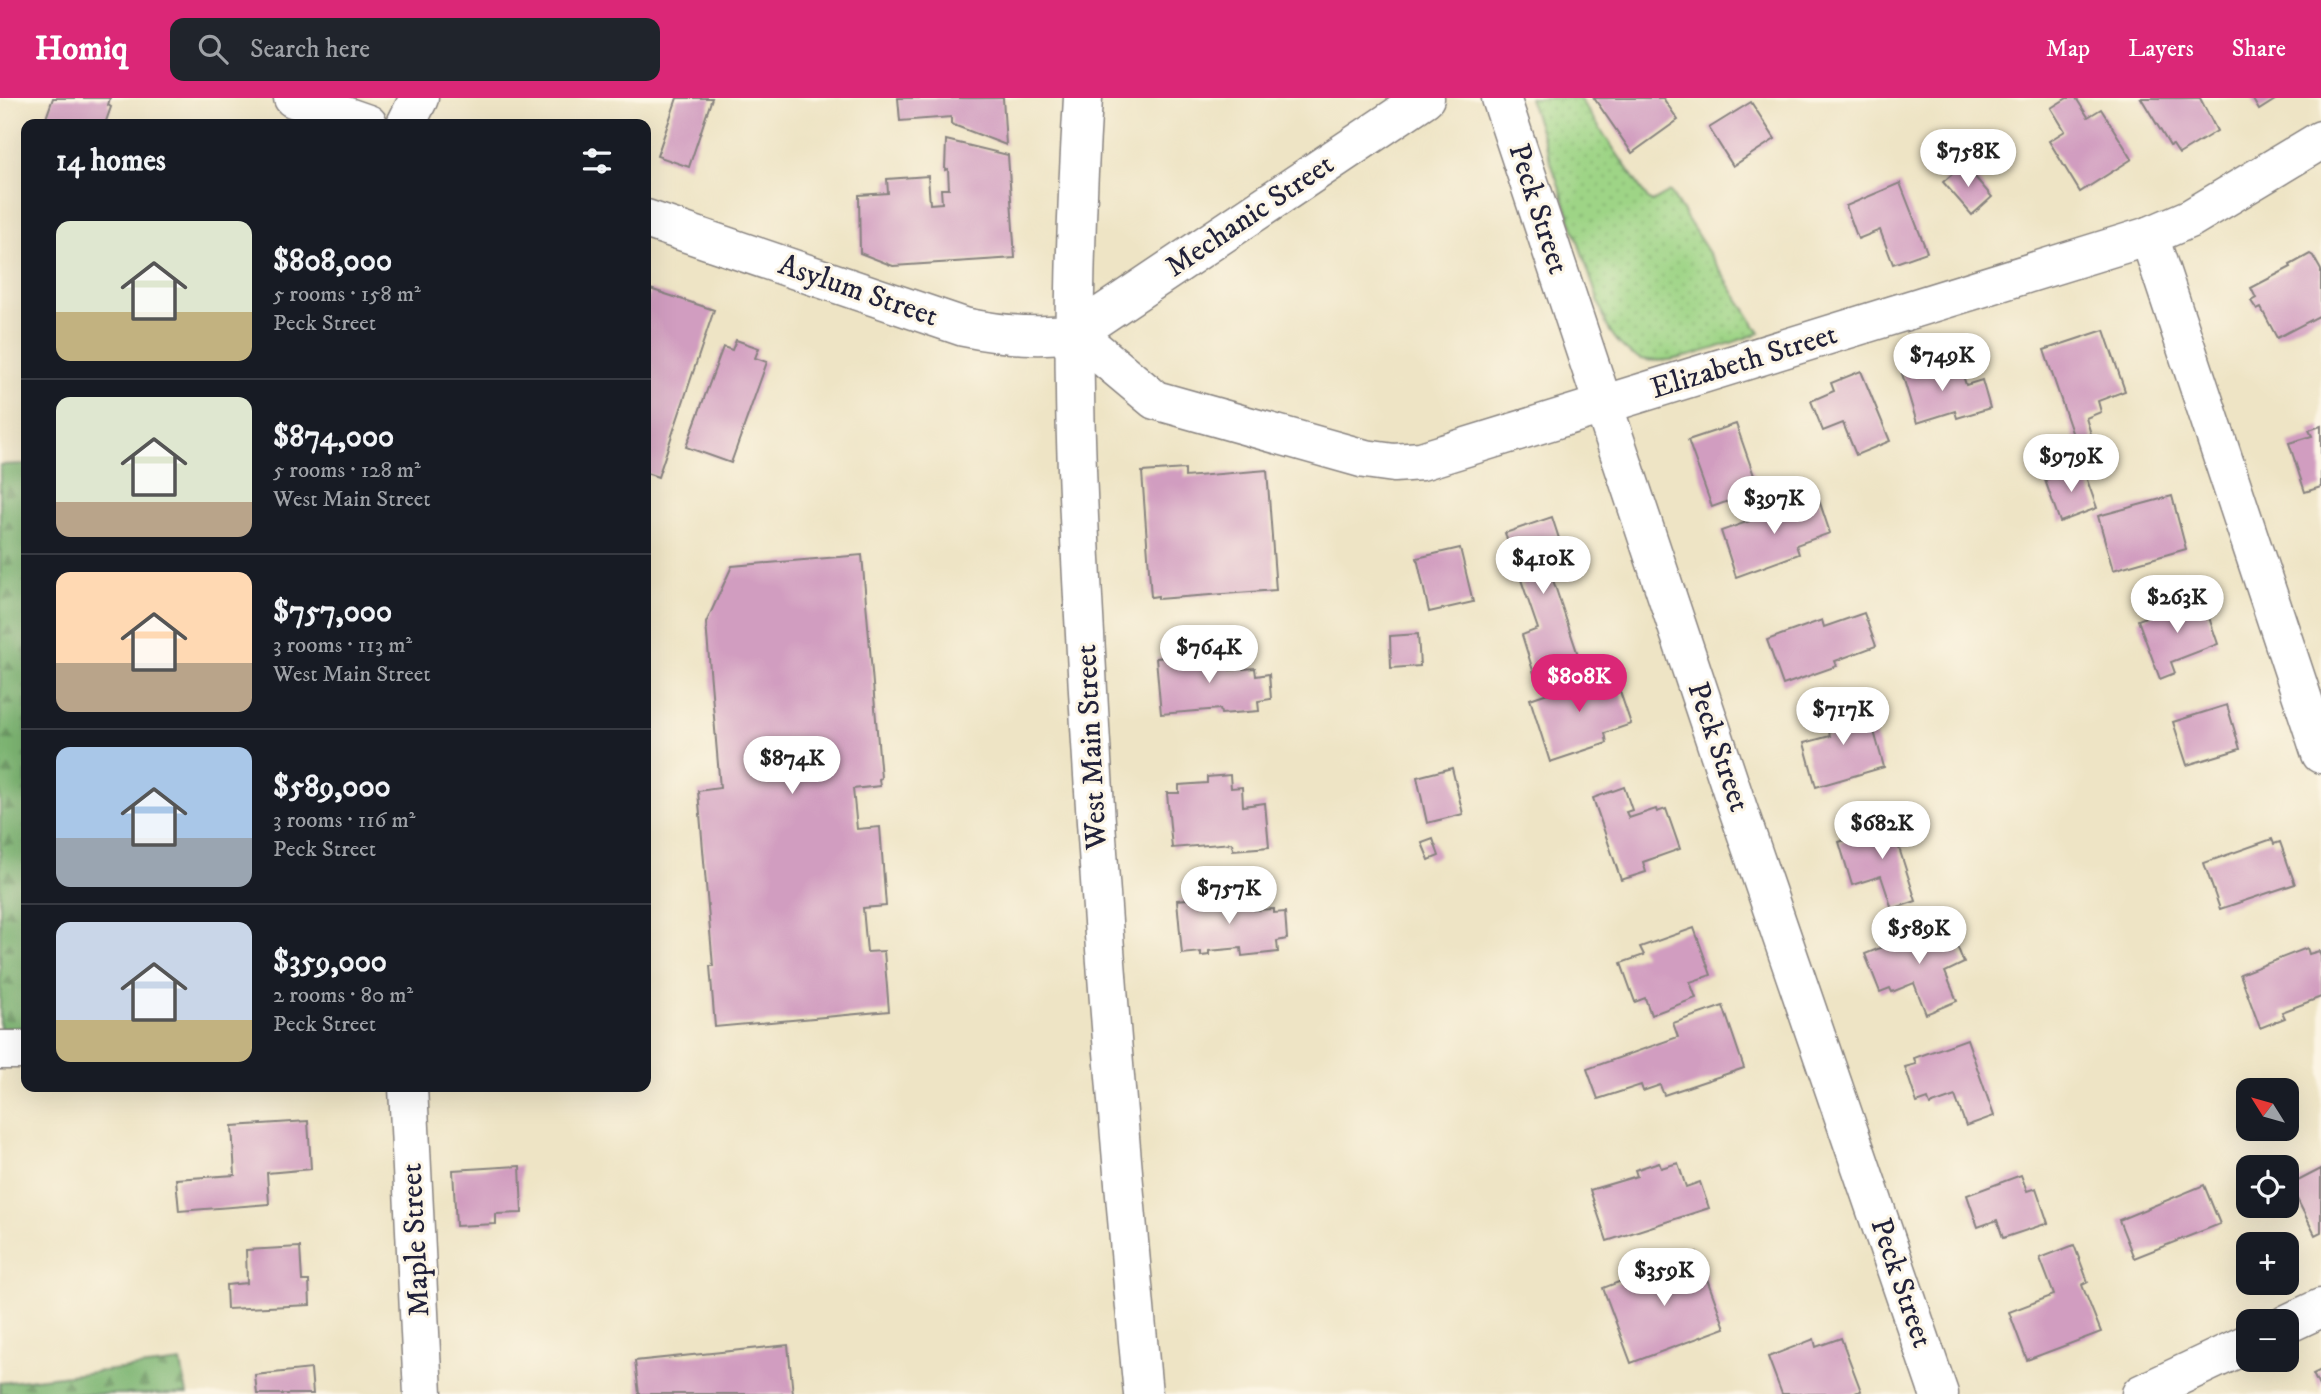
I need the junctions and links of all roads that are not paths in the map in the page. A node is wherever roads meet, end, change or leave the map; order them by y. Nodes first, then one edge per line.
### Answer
1 (293, 98) edge
2 (419, 98) edge
3 (1083, 98) edge
4 (1425, 98) edge
5 (1501, 98) edge
6 (354, 119) edge
7 (408, 119) edge
8 (2321, 140) edge
9 (651, 221) edge
10 (2149, 236) junction
11 (1075, 333) junction
12 (1604, 405) junction
13 (2321, 754) edge
14 (0, 1050) edge
15 (21, 1050) edge
16 (408, 1092) edge
17 (2321, 1308) edge
18 (2299, 1318) edge
19 (2236, 1349) edge
20 (423, 1394) edge
21 (1143, 1394) edge
22 (1940, 1394) edge
23 (2141, 1394) edge

1 - 6 street
2 - 7 street
3 - 11 street, West Main Street
4 - 11 street, Mechanic Street
5 - 12 street, Peck Street
8 - 10 street, Elizabeth Street
9 - 11 street, Asylum Street
10 - 12 street, Elizabeth Street
10 - 13 street
11 - 12 street, Elizabeth Street
11 - 21 street, West Main Street
12 - 22 street, Peck Street
14 - 15 street
16 - 20 street, Maple Street
17 - 18 street
19 - 23 street

